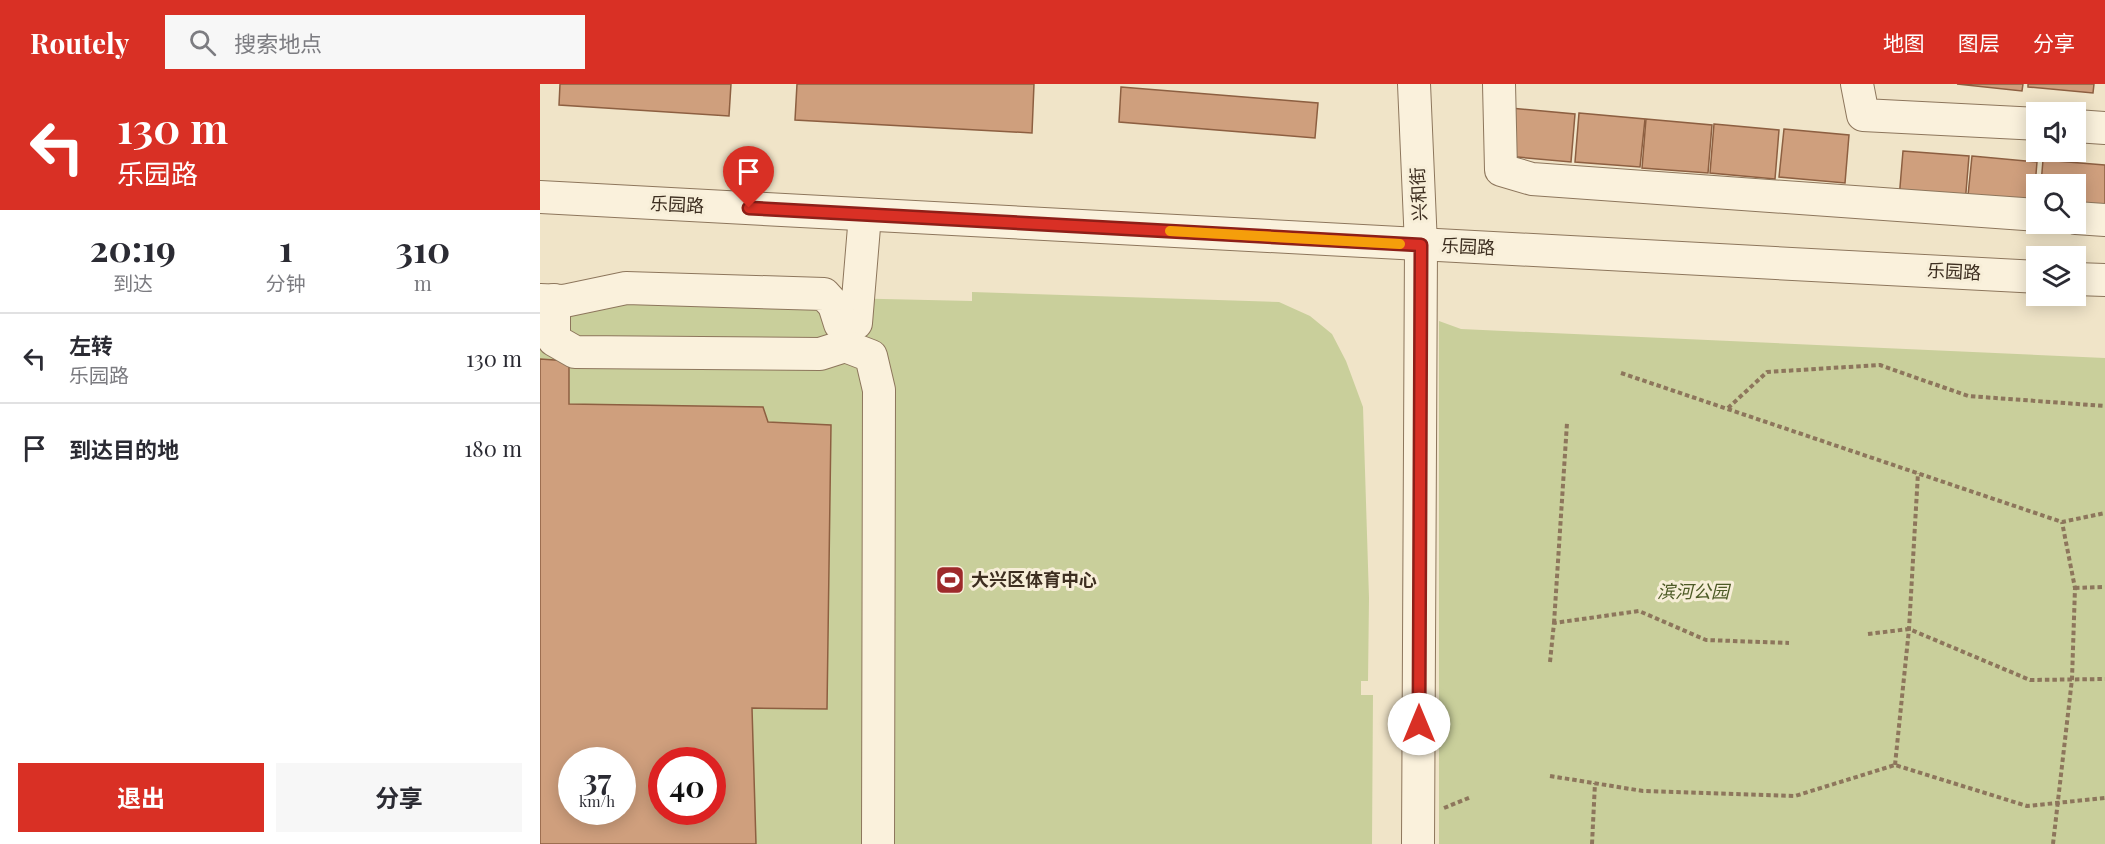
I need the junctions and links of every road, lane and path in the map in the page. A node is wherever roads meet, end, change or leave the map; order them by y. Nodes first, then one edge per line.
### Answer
1 (1414, 84) edge
2 (1499, 84) edge
3 (1857, 84) edge
4 (2026, 123) edge
5 (2086, 127) edge
6 (2105, 128) edge
7 (540, 197) edge
8 (2026, 214) edge
9 (865, 215) junction
10 (2086, 219) edge
11 (2105, 220) edge
12 (1421, 245) junction
13 (2026, 276) edge
14 (2086, 279) edge
15 (2105, 280) edge
16 (547, 300) edge
17 (846, 335) junction
18 (1621, 373) dead end
19 (2105, 406) edge
20 (1728, 408) junction
21 (1567, 423) dead end
22 (1918, 473) junction
23 (2105, 513) edge
24 (2062, 522) junction
25 (2105, 587) edge
26 (2075, 588) junction
27 (1554, 623) junction
28 (1909, 629) junction
29 (1868, 634) dead end
30 (1789, 643) dead end
31 (1550, 662) dead end
32 (2072, 679) junction
33 (2105, 679) edge
34 (1896, 765) junction
35 (1551, 776) dead end
36 (1595, 783) junction
37 (1472, 797) dead end
38 (2105, 798) edge
39 (2056, 803) junction
40 (1439, 810) dead end
41 (878, 844) edge
42 (1418, 844) edge
43 (1592, 844) edge
44 (2053, 844) edge

1 - 12 street, 兴和街
2 - 8 street
3 - 4 street
5 - 6 street
7 - 9 street, 乐园路
9 - 12 street, 乐园路
9 - 17 street
10 - 11 street
12 - 13 street, 乐园路
12 - 42 street, 兴和街
14 - 15 street
16 - 17 street
16 - 17 street
17 - 41 street
18 - 20 path
19 - 20 path
20 - 22 path
21 - 27 path
22 - 24 path
22 - 28 path
23 - 24 path
24 - 26 path
25 - 26 path
26 - 32 path
27 - 30 path
27 - 31 path
28 - 29 path
28 - 32 path
28 - 34 path
32 - 33 path
32 - 39 path
34 - 36 path
34 - 39 path
35 - 36 path
36 - 43 path
37 - 40 path
38 - 39 path
39 - 44 path

